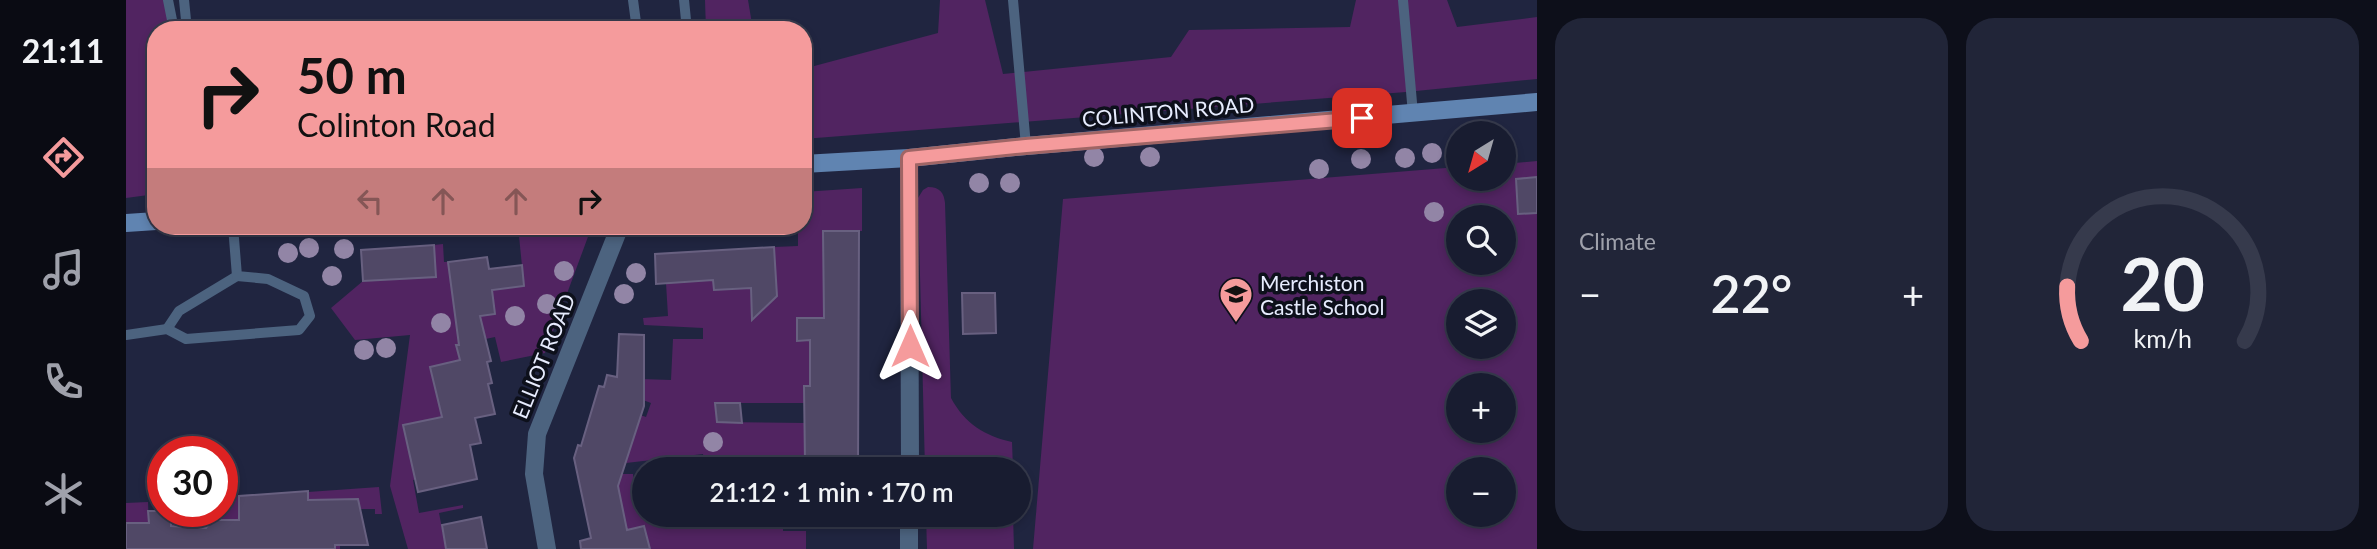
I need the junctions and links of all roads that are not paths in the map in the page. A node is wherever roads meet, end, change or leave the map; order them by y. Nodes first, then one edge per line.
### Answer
1 (168, 0) edge
2 (184, 0) edge
3 (633, 0) edge
4 (684, 0) edge
5 (1013, 0) edge
6 (1403, 0) edge
7 (172, 21) edge
8 (186, 21) edge
9 (635, 21) edge
10 (686, 21) edge
11 (1537, 102) edge
12 (1413, 114) junction
13 (1026, 146) junction
14 (909, 158) junction
15 (812, 163) edge
16 (147, 222) edge
17 (126, 223) edge
18 (234, 235) edge
19 (616, 235) edge
20 (237, 276) junction
21 (167, 329) junction
22 (126, 335) edge
23 (910, 457) edge
24 (909, 527) edge
25 (547, 549) edge
26 (909, 549) edge

1 - 7 lane
2 - 8 lane
3 - 9 lane
4 - 10 lane
5 - 13 lane
6 - 12 lane
11 - 12 street, COLINTON ROAD
12 - 13 street, COLINTON ROAD
13 - 14 street, COLINTON ROAD
14 - 15 street, COLINTON ROAD
14 - 23 street
16 - 17 street
18 - 20 lane
19 - 25 street, ELLIOT ROAD
20 - 21 lane
20 - 21 lane
21 - 22 lane
24 - 26 street

